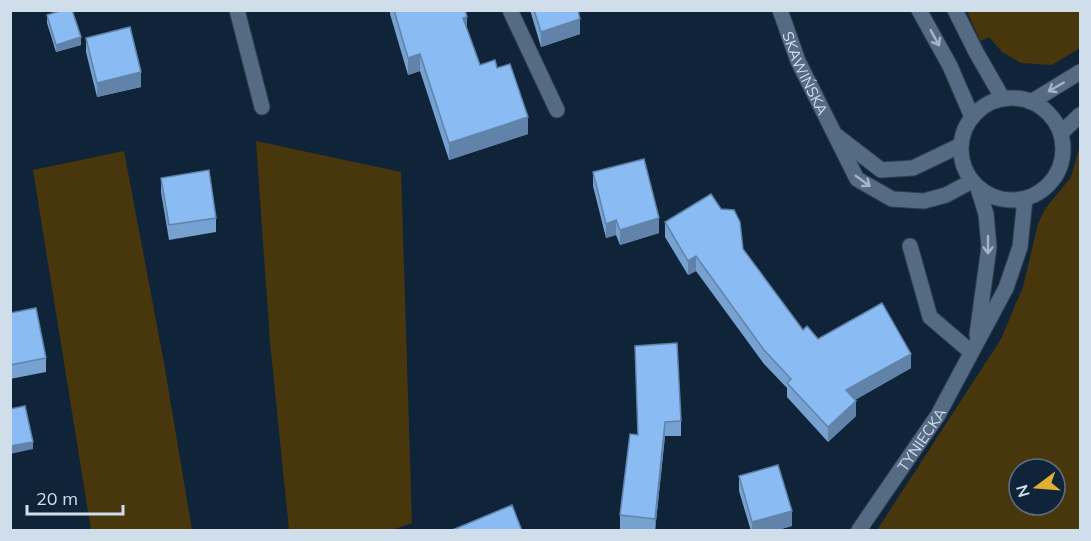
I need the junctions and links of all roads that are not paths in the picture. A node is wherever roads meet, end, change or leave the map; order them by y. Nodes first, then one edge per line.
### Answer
1 (237, 10) edge
2 (510, 10) edge
3 (780, 10) edge
4 (919, 10) edge
5 (955, 10) edge
6 (1080, 72) edge
7 (1003, 99) junction
8 (1031, 102) junction
9 (262, 107) dead end
10 (557, 111) dead end
11 (1080, 115) edge
12 (972, 117) junction
13 (833, 132) junction
14 (1060, 133) junction
15 (961, 145) junction
16 (975, 184) junction
17 (1026, 199) junction
18 (910, 246) dead end
19 (973, 348) junction
20 (859, 531) edge

1 - 9 street
2 - 10 street
3 - 13 street, SKAWIŃSKA
4 -> 12 street
5 - 7 street
6 -> 8 street
7 - 8 street
7 - 12 street
8 - 14 street
11 - 14 street
12 - 15 street
13 - 15 street, SKAWIŃSKA
13 -> 16 street, SKAWIŃSKA
14 - 17 street
15 - 16 street
16 - 17 street
16 -> 19 street, TYNIECKA
17 - 19 street, TYNIECKA
18 - 19 street
19 - 20 street, TYNIECKA

